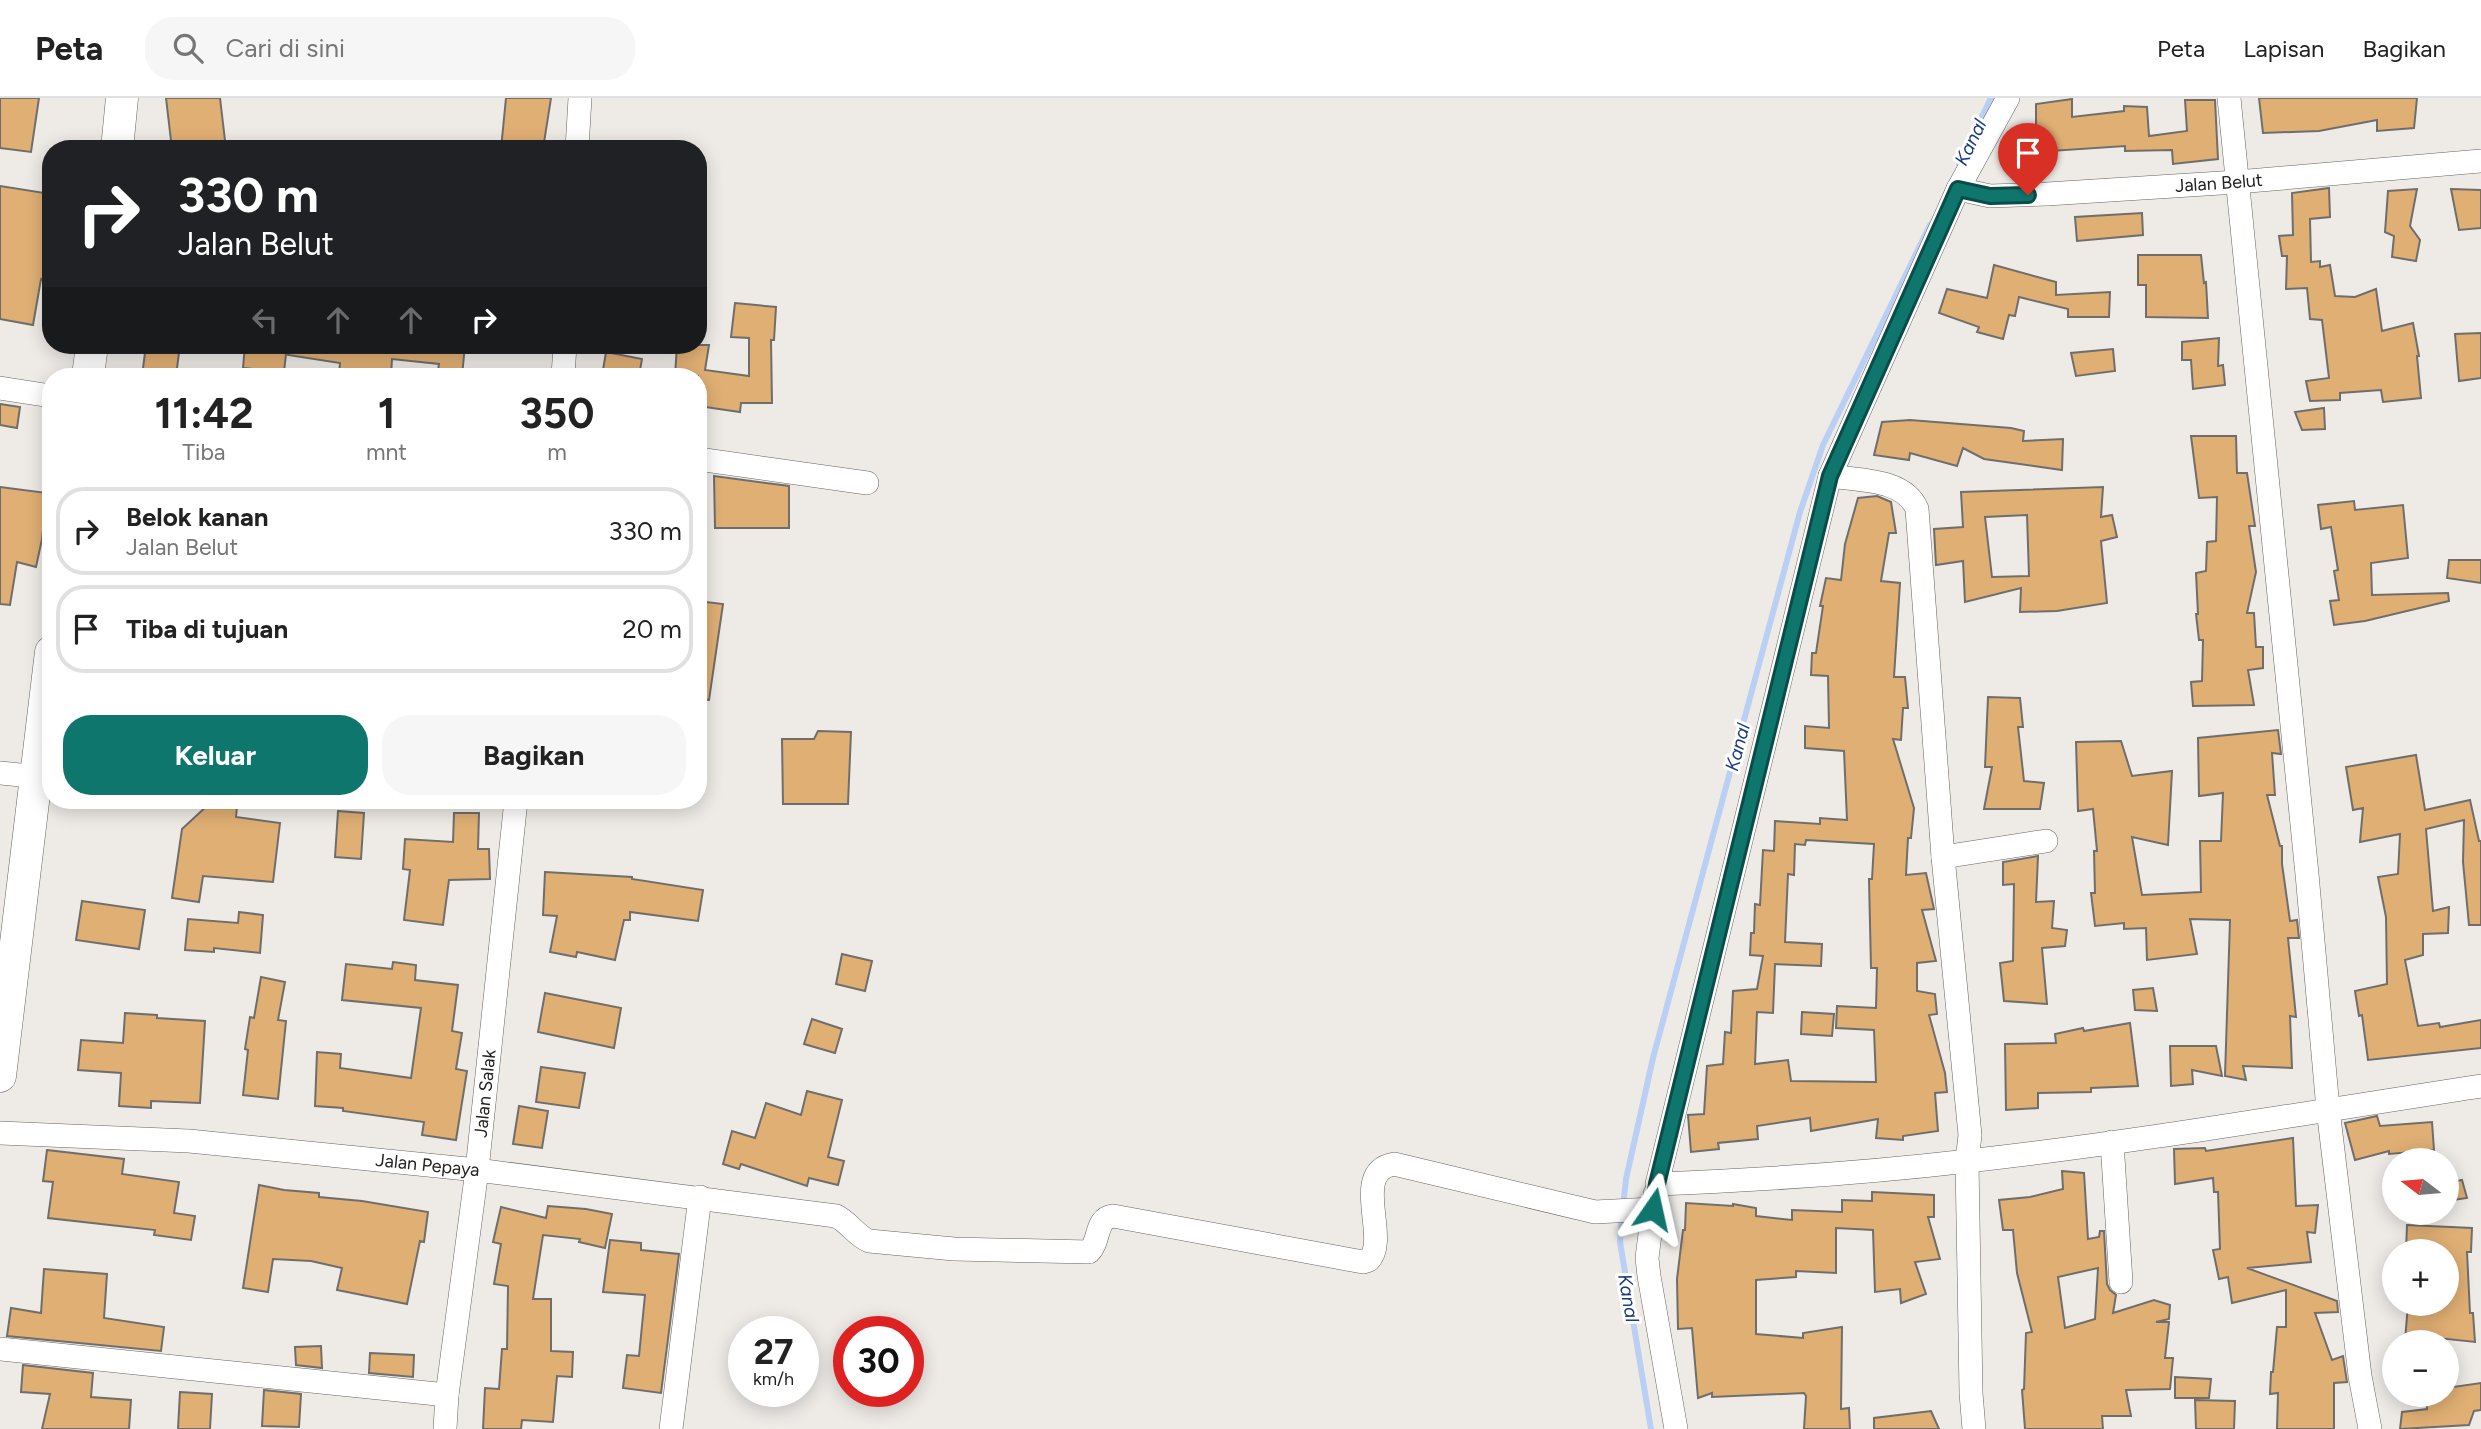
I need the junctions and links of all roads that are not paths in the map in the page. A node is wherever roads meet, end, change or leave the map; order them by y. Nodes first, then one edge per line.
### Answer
1 (122, 98) edge
2 (580, 98) edge
3 (2008, 98) edge
4 (2229, 98) edge
5 (118, 140) edge
6 (578, 140) edge
7 (2481, 161) edge
8 (2236, 182) junction
9 (1958, 189) junction
10 (0, 388) edge
11 (42, 395) edge
12 (707, 460) edge
13 (1830, 476) junction
14 (867, 482) dead end
15 (0, 774) edge
16 (42, 778) edge
17 (42, 785) edge
18 (508, 809) edge
19 (2046, 841) dead end
20 (1943, 856) junction
21 (0, 1076) edge
22 (2481, 1086) edge
23 (2328, 1109) junction
24 (0, 1133) edge
25 (2112, 1142) junction
26 (1967, 1161) junction
27 (477, 1170) junction
28 (1657, 1184) junction
29 (700, 1197) junction
30 (1648, 1209) junction
31 (2121, 1282) dead end
32 (0, 1349) edge
33 (447, 1395) junction
34 (444, 1429) edge
35 (671, 1429) edge
36 (1676, 1429) edge
37 (1975, 1429) edge
38 (2370, 1429) edge

1 - 5 main road
2 - 6 street
3 - 9 street
4 - 8 street
7 - 8 street, Jalan Belut
8 - 9 street, Jalan Belut
8 - 23 street
9 - 13 street
10 - 11 street
12 - 14 street
13 - 20 street
13 - 28 street
15 - 16 street
17 - 21 main road
18 - 27 street, Jalan Salak
19 - 20 street
20 - 26 street
22 - 23 street
23 - 25 street
23 - 38 street
24 - 27 street, Jalan Pepaya
25 - 26 street
25 - 31 street
26 - 28 street
26 - 37 street
27 - 29 street, Jalan Pepaya
27 - 33 street, Jalan Salak
28 - 30 street
29 - 30 street, Jalan Pepaya
29 - 35 street
30 - 36 street
32 - 33 street
33 - 34 street, Jalan Salak

